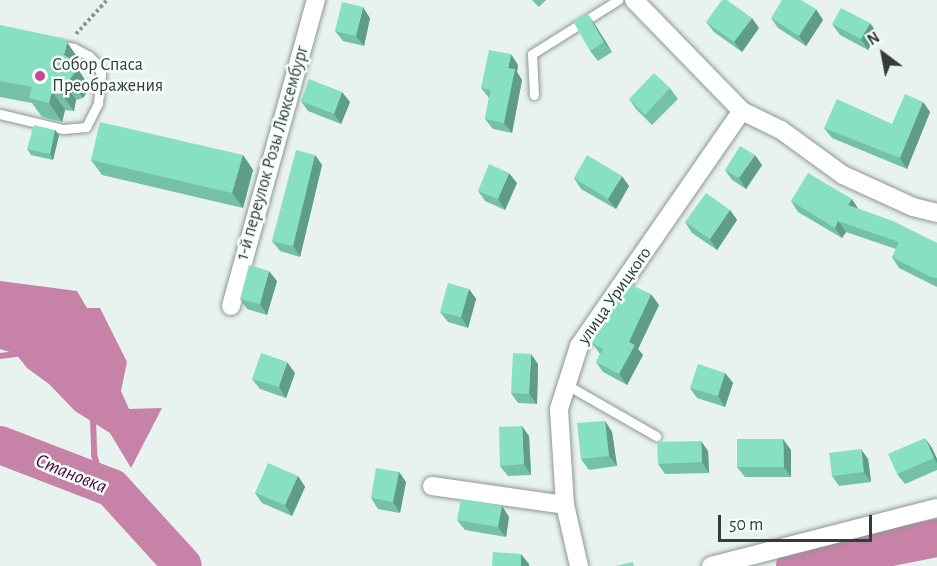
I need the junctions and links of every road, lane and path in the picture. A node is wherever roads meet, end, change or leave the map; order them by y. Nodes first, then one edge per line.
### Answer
1 (108, 0) edge
2 (316, 0) edge
3 (618, 0) edge
4 (634, 0) edge
5 (46, 43) edge
6 (65, 46) junction
7 (534, 95) dead end
8 (742, 111) junction
9 (0, 114) edge
10 (937, 213) edge
11 (231, 306) dead end
12 (567, 385) junction
13 (656, 436) dead end
14 (432, 486) dead end
15 (565, 505) junction
16 (937, 508) edge
17 (579, 566) edge
18 (711, 566) edge

1 - 6 path
2 - 11 street, 1-й переулок Розы Люксембург
3 - 7 lane
4 - 8 street
5 - 6 lane
6 - 9 lane
8 - 10 street
8 - 12 street, улица Урицкого
12 - 13 lane
12 - 15 street, улица Урицкого
14 - 15 street
15 - 17 street, улица Урицкого
16 - 18 street

